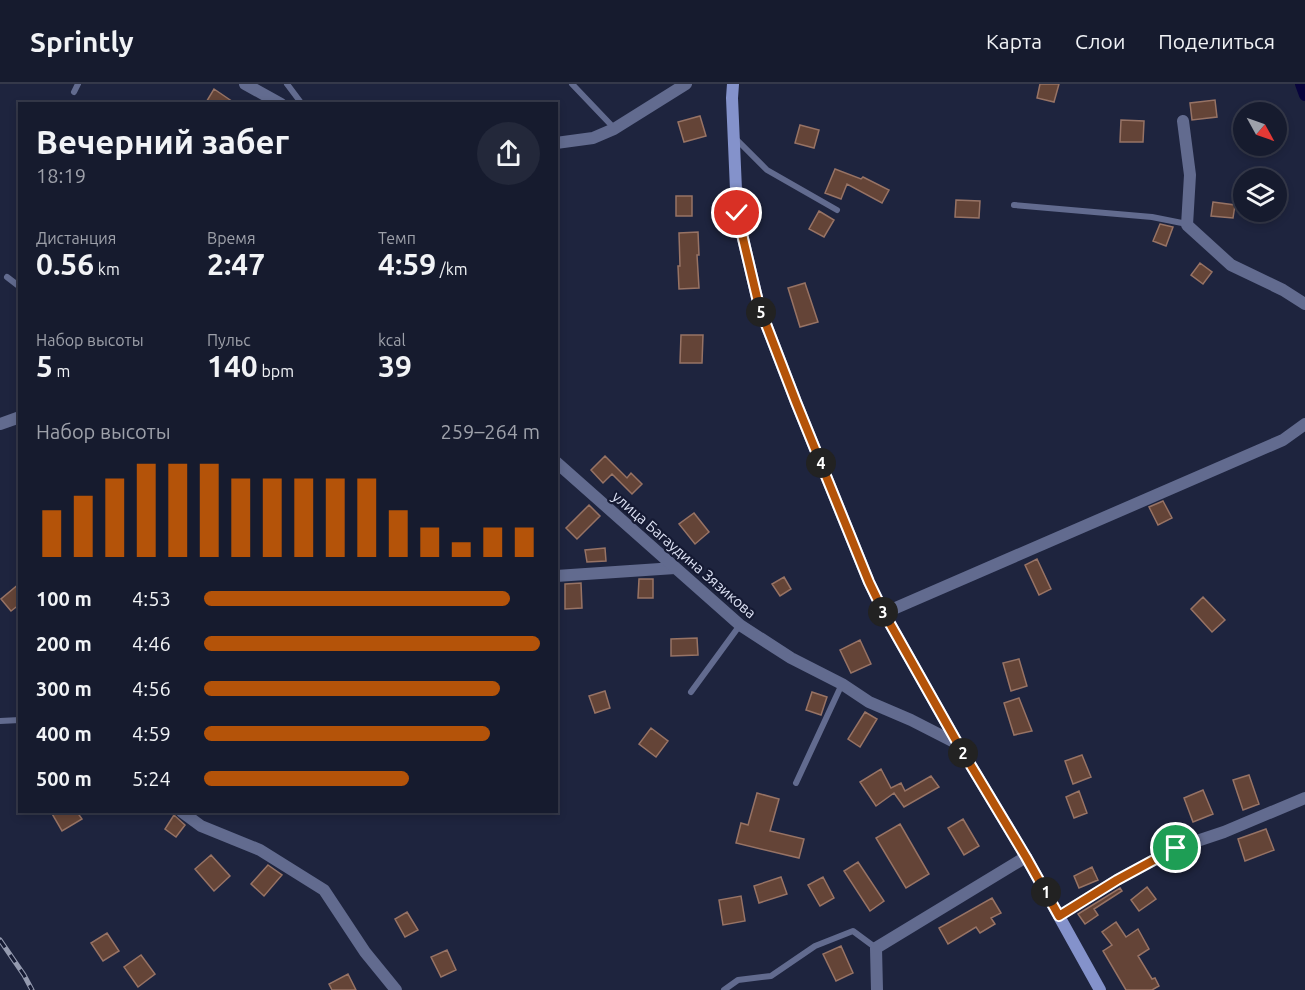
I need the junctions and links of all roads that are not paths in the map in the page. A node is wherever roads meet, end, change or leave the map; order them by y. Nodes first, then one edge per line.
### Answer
1 (78, 84) edge
2 (245, 84) edge
3 (287, 84) edge
4 (572, 84) edge
5 (686, 84) edge
6 (733, 84) edge
7 (74, 92) dead end
8 (277, 102) edge
9 (300, 102) edge
10 (1183, 121) dead end
11 (614, 129) junction
12 (734, 136) junction
13 (558, 143) edge
14 (1014, 205) dead end
15 (837, 210) dead end
16 (1187, 225) junction
17 (7, 277) dead end
18 (18, 285) edge
19 (1305, 304) edge
20 (18, 418) edge
21 (0, 424) edge
22 (1305, 424) edge
23 (558, 464) edge
24 (675, 568) junction
25 (558, 576) edge
26 (884, 613) junction
27 (740, 625) junction
28 (843, 684) junction
29 (691, 693) dead end
30 (18, 720) edge
31 (0, 721) edge
32 (958, 744) junction
33 (796, 783) dead end
34 (1305, 798) edge
35 (183, 813) edge
36 (1026, 857) junction
37 (1059, 916) junction
38 (876, 948) junction
39 (396, 990) edge
40 (724, 990) edge
41 (877, 990) edge
42 (1100, 990) edge

1 - 7 lane
2 - 8 street
3 - 9 lane
4 - 11 lane
5 - 11 street
6 - 12 main road
10 - 16 street
11 - 13 street
12 - 15 lane
12 - 26 main road
14 - 16 lane
16 - 19 street
17 - 18 lane
20 - 21 street
22 - 26 street
23 - 24 street, улица Багаудина Зязикова
24 - 25 street
24 - 27 street, улица Багаудина Зязикова
26 - 32 main road
27 - 28 street, улица Багаудина Зязикова
27 - 29 lane
28 - 32 street, улица Багаудина Зязикова
28 - 33 lane
30 - 31 lane
32 - 36 main road
34 - 37 street
35 - 39 street
36 - 37 main road
36 - 38 street
37 - 42 main road
38 - 40 lane
38 - 41 street

